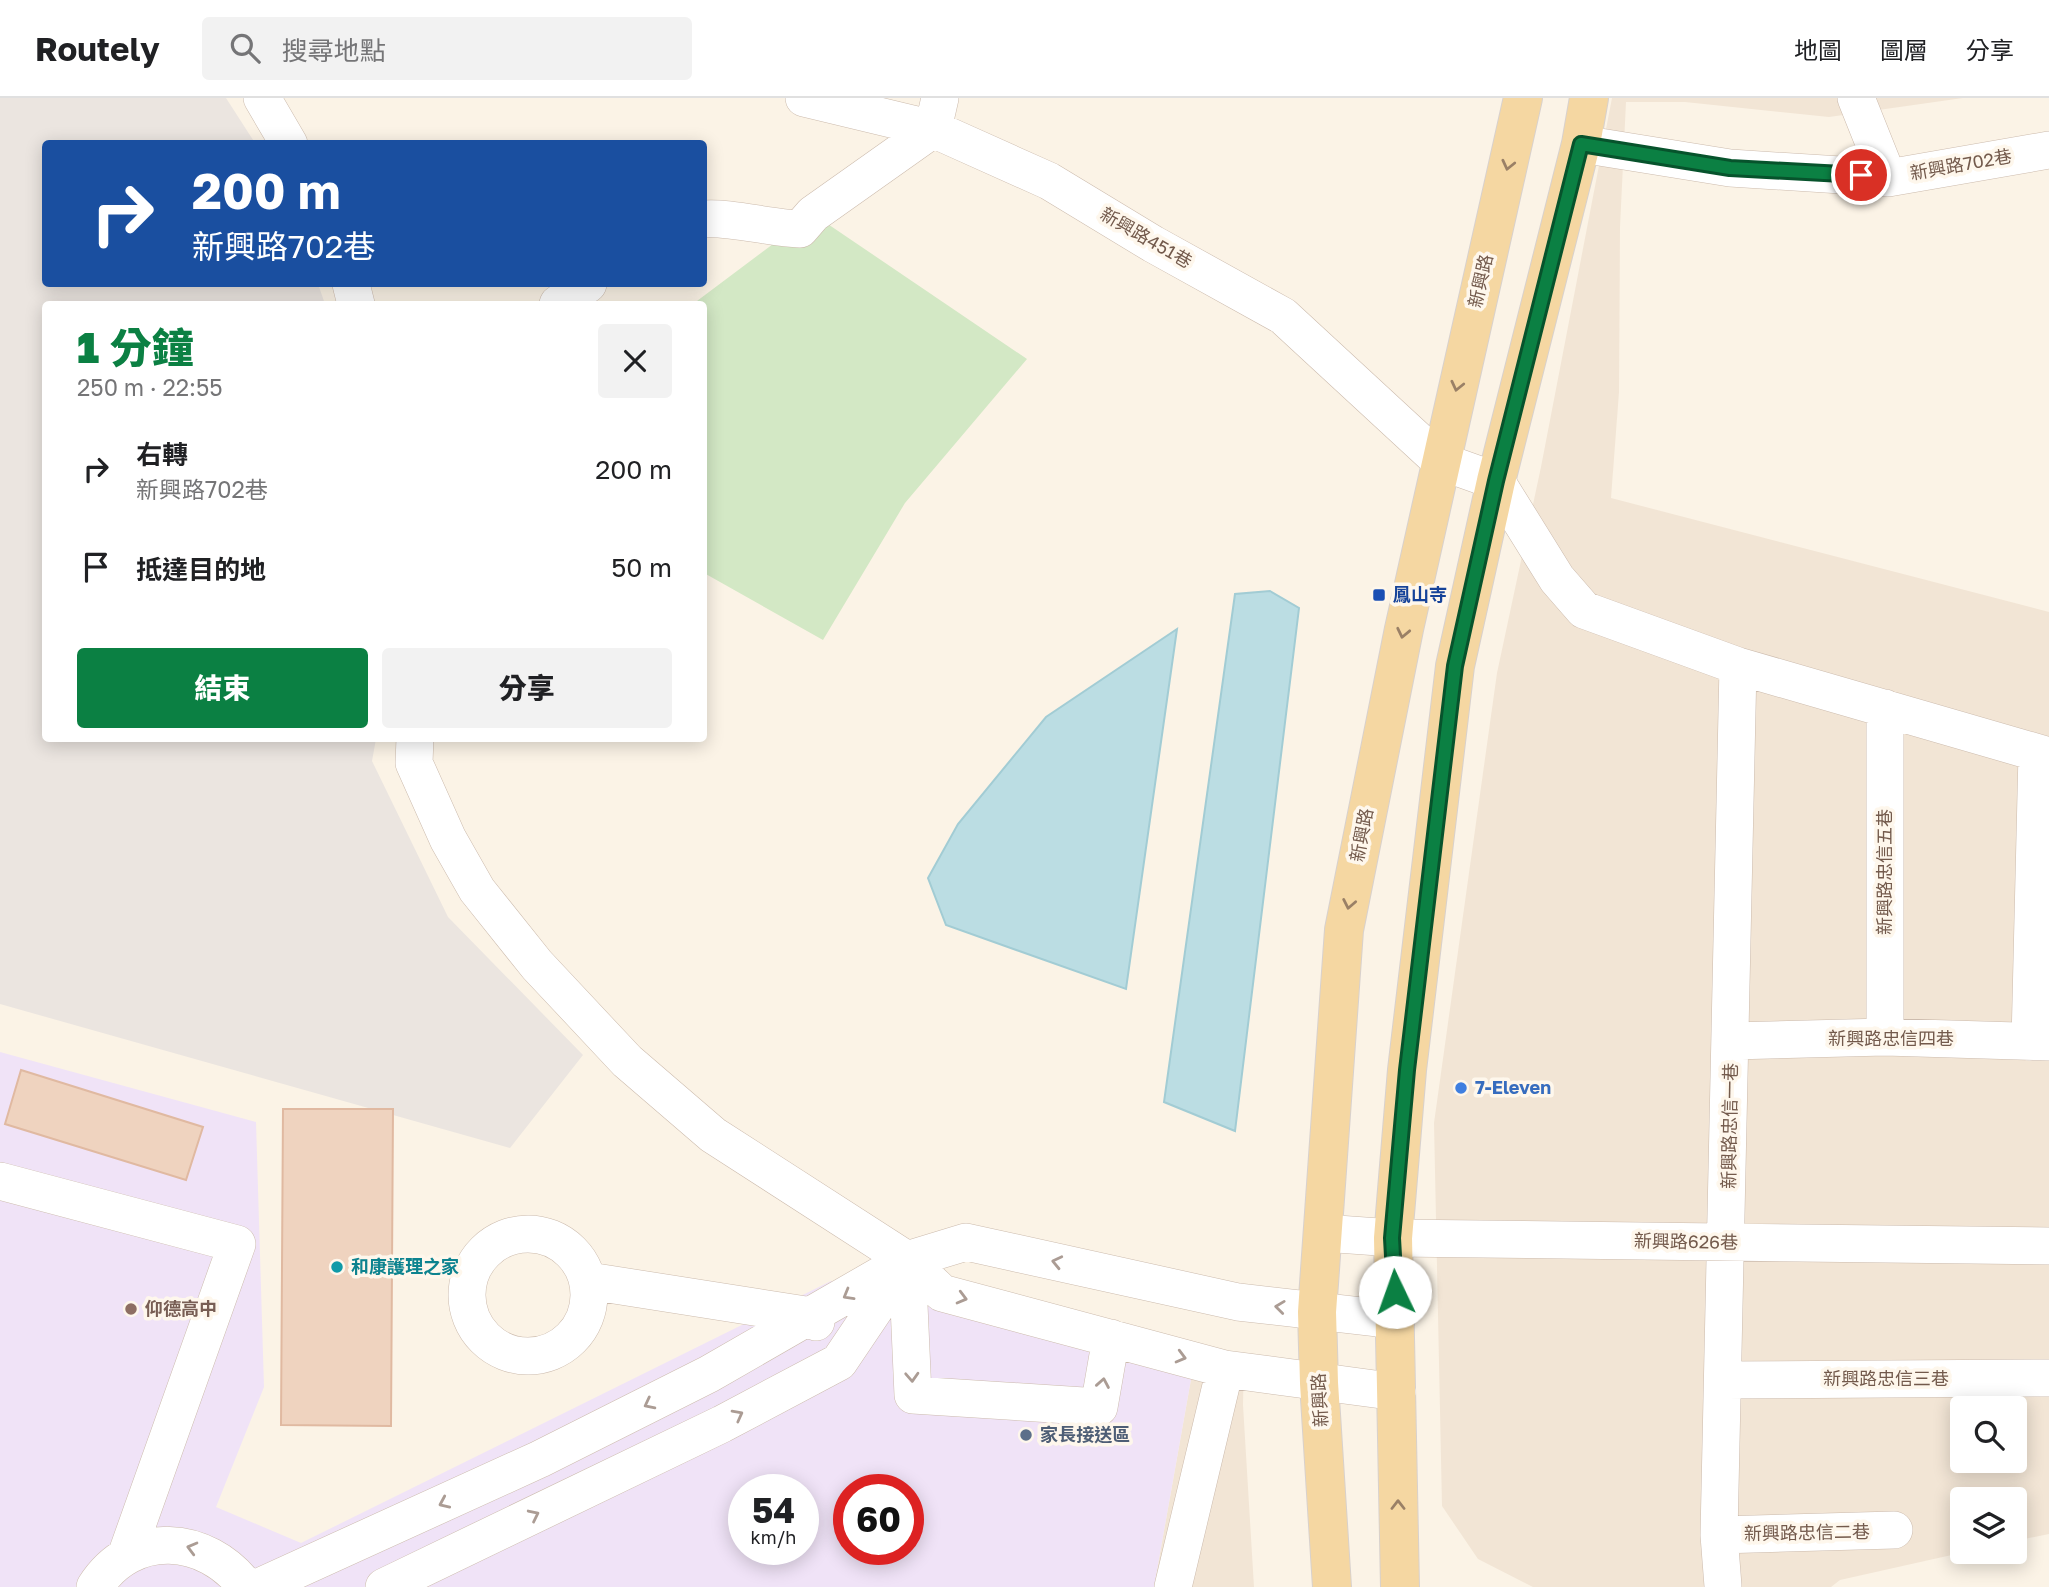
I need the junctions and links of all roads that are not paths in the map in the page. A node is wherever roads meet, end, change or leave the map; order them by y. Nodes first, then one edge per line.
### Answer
1 (262, 98) edge
2 (804, 98) edge
3 (1523, 98) edge
4 (1589, 98) edge
5 (1856, 98) edge
6 (936, 114) edge
7 (287, 140) edge
8 (1581, 144) junction
9 (2049, 150) edge
10 (1888, 178) junction
11 (707, 219) edge
12 (584, 287) edge
13 (562, 301) edge
14 (1440, 461) junction
15 (1496, 481) junction
16 (1738, 666) junction
17 (1885, 708) junction
18 (415, 742) edge
19 (2043, 755) edge
20 (1885, 1037) junction
21 (1732, 1041) junction
22 (2040, 1042) edge
23 (0, 1181) edge
24 (1323, 1233) junction
25 (1392, 1238) junction
26 (1728, 1242) junction
27 (2049, 1246) edge
28 (907, 1260) junction
29 (589, 1281) dead end
30 (1317, 1312) junction
31 (812, 1316) junction
32 (1396, 1320) junction
33 (1111, 1338) junction
34 (839, 1362) junction
35 (1225, 1369) junction
36 (2049, 1378) edge
37 (1724, 1380) junction
38 (1319, 1383) junction
39 (1397, 1392) junction
40 (1894, 1530) dead end
41 (1719, 1535) junction
42 (126, 1556) junction
43 (1403, 1583) edge
44 (1723, 1586) edge
45 (95, 1587) edge
46 (246, 1587) edge
47 (259, 1587) edge
48 (384, 1587) edge
49 (1173, 1587) edge
50 (1332, 1587) edge

1 - 7 street
2 - 6 street, 新興路451巷
3 -> 14 main road, 新興路
4 - 8 main road
5 - 10 street
6 - 11 street
6 - 14 street, 新興路451巷
8 - 10 street, 新興路702巷
8 - 15 main road
9 - 10 street, 新興路702巷
12 - 13 street
14 - 15 street
14 -> 24 main road, 新興路
15 - 16 street
15 - 25 main road
16 - 17 street
16 - 21 street, 新興路忠信一巷
17 - 19 street
17 - 20 street, 新興路忠信五巷
18 - 28 street
19 - 22 street
20 - 21 street, 新興路忠信四巷
20 - 22 street, 新興路忠信四巷
21 - 26 street, 新興路忠信一巷
23 - 42 street
24 - 25 street, 新興路626巷
24 - 30 main road, 新興路
25 - 26 street, 新興路626巷
25 - 32 main road
26 - 27 street, 新興路626巷
26 - 37 street, 新興路忠信一巷
30 -> 28 street
28 -> 31 street
28 -> 33 street
28 -> 33 street
28 - 34 street
29 - 31 street
30 - 32 street
30 - 38 main road, 新興路
31 - 34 street
31 -> 47 street
32 - 39 main road
33 -> 35 street
48 -> 34 street
35 - 38 street
35 - 49 street
36 - 37 street, 新興路忠信三巷
37 - 41 street, 新興路忠信一巷
38 - 39 street
38 - 50 main road, 新興路
43 -> 39 main road
40 - 41 street, 新興路忠信二巷
41 - 44 street, 新興路忠信一巷
42 - 45 street
46 -> 42 street

